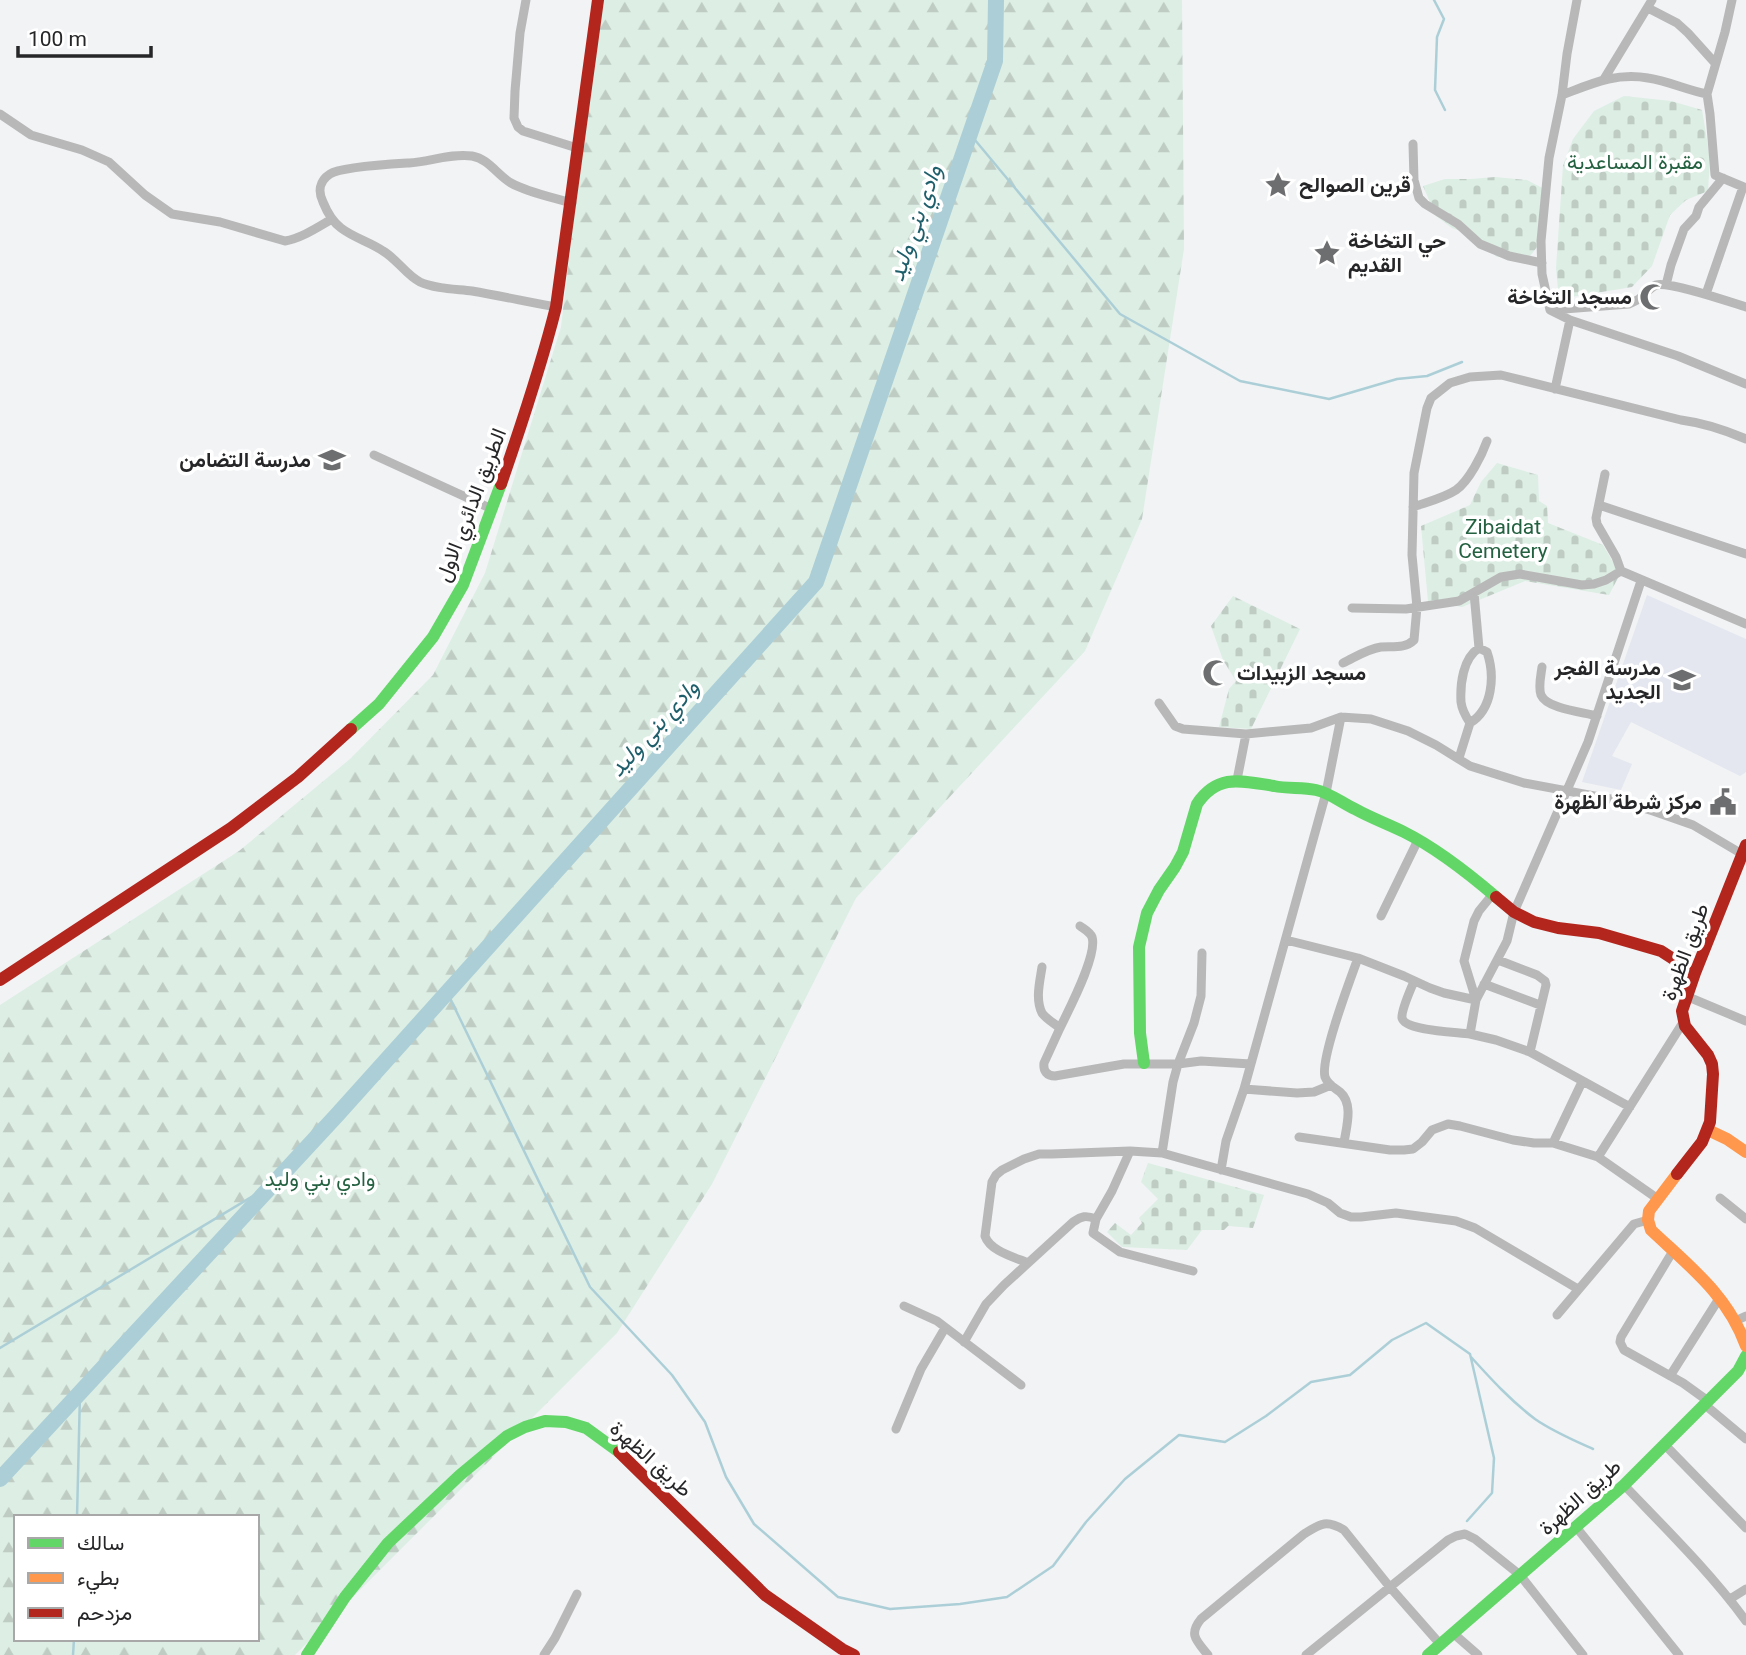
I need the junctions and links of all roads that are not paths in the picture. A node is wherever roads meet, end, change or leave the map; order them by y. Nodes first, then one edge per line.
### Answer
1 (526, 0) edge
2 (598, 0) edge
3 (1577, 0) edge
4 (1732, 0) edge
5 (1650, 4) edge
6 (1715, 63) junction
7 (1604, 79) junction
8 (1707, 93) junction
9 (1562, 95) junction
10 (0, 114) edge
11 (1413, 144) dead end
12 (577, 148) junction
13 (1719, 176) junction
14 (1745, 187) edge
15 (572, 203) junction
16 (332, 219) junction
17 (1542, 262) junction
18 (1666, 285) junction
19 (1706, 294) junction
20 (556, 307) junction
21 (1746, 307) edge
22 (1550, 310) junction
23 (1570, 320) junction
24 (1746, 384) edge
25 (1555, 389) junction
26 (1746, 439) edge
27 (1487, 441) dead end
28 (374, 455) dead end
29 (1605, 474) dead end
30 (1599, 505) junction
31 (1413, 507) junction
32 (492, 509) junction
33 (1746, 554) edge
34 (1621, 571) junction
35 (1642, 580) junction
36 (1474, 593) junction
37 (1417, 607) junction
38 (1352, 608) dead end
39 (1746, 624) edge
40 (1479, 648) junction
41 (1343, 663) dead end
42 (1542, 667) dead end
43 (1160, 703) dead end
44 (1597, 716) junction
45 (1341, 717) junction
46 (1470, 723) junction
47 (1246, 734) junction
48 (1459, 758) junction
49 (1237, 780) junction
50 (1567, 792) junction
51 (1326, 793) junction
52 (1418, 840) junction
53 (1744, 849) edge
54 (1740, 874) edge
55 (1492, 895) junction
56 (1514, 912) junction
57 (1381, 916) dead end
58 (1080, 926) dead end
59 (1286, 940) junction
60 (1202, 953) dead end
61 (1358, 958) junction
62 (1498, 960) junction
63 (1042, 967) dead end
64 (1695, 973) junction
65 (0, 980) edge
66 (1414, 981) junction
67 (1483, 984) junction
68 (1686, 996) junction
69 (1476, 1000) junction
70 (1541, 1005) junction
71 (1684, 1021) junction
72 (1746, 1021) edge
73 (1060, 1028) junction
74 (1470, 1034) junction
75 (1530, 1052) junction
76 (1144, 1062) junction
77 (1178, 1063) junction
78 (1251, 1064) junction
79 (1582, 1082) junction
80 (1331, 1085) junction
81 (1244, 1089) junction
82 (1630, 1107) junction
83 (1708, 1130) junction
84 (1299, 1137) dead end
85 (1344, 1143) junction
86 (1553, 1143) junction
87 (1130, 1151) junction
88 (1746, 1152) edge
89 (1162, 1153) junction
90 (1598, 1157) junction
91 (1221, 1170) junction
92 (1720, 1198) dead end
93 (1658, 1199) junction
94 (1096, 1219) junction
95 (1746, 1219) edge
96 (1648, 1220) junction
97 (1673, 1251) junction
98 (1028, 1264) junction
99 (1193, 1271) dead end
100 (1578, 1289) junction
101 (1720, 1297) junction
102 (904, 1306) dead end
103 (1557, 1315) dead end
104 (1741, 1318) edge
105 (945, 1328) junction
106 (1745, 1337) edge
107 (964, 1342) junction
108 (1746, 1359) edge
109 (1670, 1376) junction
110 (1021, 1385) dead end
111 (1706, 1402) junction
112 (895, 1429) dead end
113 (1746, 1439) edge
114 (1664, 1444) junction
115 (1624, 1485) junction
116 (1576, 1527) junction
117 (1746, 1528) edge
118 (1520, 1575) junction
119 (1389, 1586) junction
120 (1746, 1589) edge
121 (577, 1594) dead end
122 (1730, 1600) junction
123 (1746, 1621) edge
124 (1454, 1634) junction
125 (1440, 1644) junction
126 (549, 1653) edge
127 (307, 1655) edge
128 (855, 1655) edge
129 (1208, 1655) edge
130 (1306, 1655) edge
131 (1428, 1655) edge
132 (1478, 1655) edge
133 (1583, 1655) edge
134 (1679, 1655) edge

1 - 12 street
2 - 12 main road, الطريق الدائري الاول
3 - 9 street
4 - 6 street
5 - 6 street
5 - 7 street
6 - 8 street
7 - 8 street
7 - 9 street
8 - 13 street
9 - 17 street
10 - 16 street
11 - 17 street
12 - 15 main road, الطريق الدائري الاول
13 - 14 street
13 - 18 street
14 - 19 street
15 - 16 street
15 - 20 main road, الطريق الدائري الاول
16 - 20 street
17 - 22 street
18 - 19 street
18 - 22 street
19 - 21 street
20 - 32 main road, الطريق الدائري الاول
22 - 23 street
23 - 24 street
23 - 25 street
25 - 26 street
25 - 31 street
27 - 31 street
28 - 32 street
29 - 30 street
30 - 33 street
30 - 34 street
31 - 37 street
32 - 65 main road, الطريق الدائري الاول
34 - 35 street
34 - 36 street
35 - 39 street
35 - 44 street
36 - 37 street
36 - 40 street
37 - 38 street
37 - 41 street
40 - 46 street
40 - 46 street
42 - 44 street
43 - 47 street
44 - 50 street
45 - 47 street
45 - 48 street
45 - 51 street
46 - 48 street
47 - 49 street
48 - 50 street
49 - 51 main road
49 - 76 main road
50 - 53 street
50 - 56 street
51 - 52 main road
51 - 59 street
52 - 55 main road
52 - 57 street
53 - 54 main road, طريق الظهرة
54 - 64 main road, طريق الظهرة
55 - 56 main road
55 - 69 street
56 - 62 street
56 - 64 main road
58 - 73 street
59 - 61 street
59 - 78 street
60 - 77 street
61 - 66 street
61 - 80 street
62 - 67 street
62 - 70 street
63 - 73 street
64 - 68 main road, طريق الظهرة
66 - 69 street
66 - 74 street
67 - 69 street
67 - 70 street
68 - 71 main road, طريق الظهرة
68 - 72 street
69 - 74 street
70 - 75 street
71 - 82 street
71 - 83 main road, طريق الظهرة
73 - 76 street
74 - 75 street
75 - 79 street
76 - 77 street
77 - 78 street
77 - 89 street
78 - 81 street
79 - 82 street
79 - 86 street
80 - 81 street
80 - 85 street
81 - 91 street
82 - 90 street
83 - 88 main road
83 - 93 main road, طريق الظهرة
84 - 85 street
85 - 86 street
86 - 90 street
87 - 89 street
87 - 94 street
87 - 98 street
89 - 91 street
90 - 93 street
91 - 100 street
92 - 95 street
93 - 96 main road, طريق الظهرة
94 - 98 street
94 - 99 street
96 - 97 main road
96 - 100 street
97 - 101 main road
97 - 109 street
98 - 107 street
100 - 103 street
101 - 104 main road
101 - 109 street
102 - 105 street
104 - 106 main road
105 - 107 street
105 - 112 street
107 - 110 street
108 - 111 main road, طريق الظهرة
109 - 111 street
111 - 113 street
111 - 114 main road, طريق الظهرة
114 - 115 main road, طريق الظهرة
114 - 117 street
115 - 116 main road, طريق الظهرة
115 - 122 street
116 - 118 main road, طريق الظهرة
116 - 134 street
118 - 119 street
118 - 124 main road, طريق الظهرة
118 - 133 street
119 - 125 street
119 - 129 street
119 - 130 street
120 - 122 street
121 - 126 street
122 - 123 street
124 - 125 main road, طريق الظهرة
124 - 132 street
125 - 131 main road, طريق الظهرة
127 - 128 main road, طريق الظهرة

